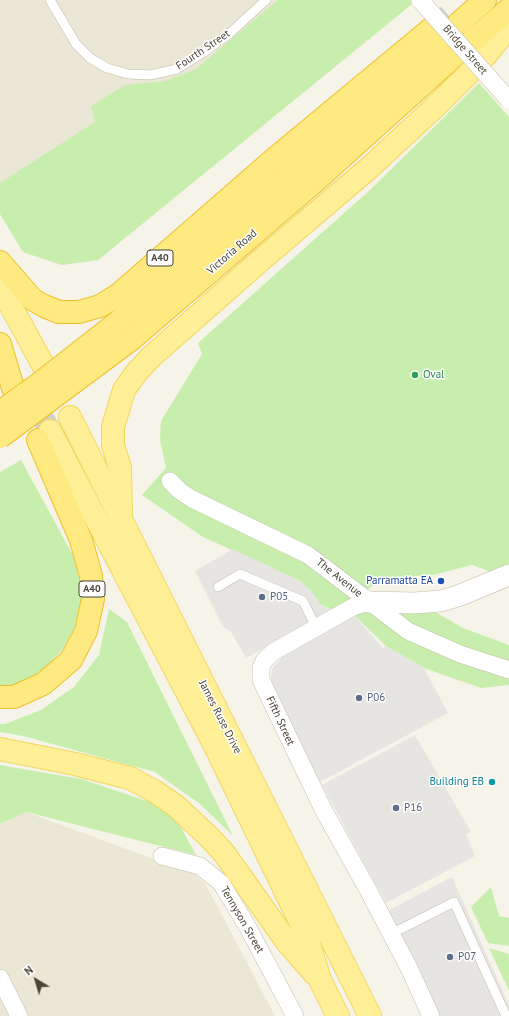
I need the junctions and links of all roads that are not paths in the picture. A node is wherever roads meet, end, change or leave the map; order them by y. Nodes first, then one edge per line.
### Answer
1 (50, 0) edge
2 (266, 0) edge
3 (420, 0) edge
4 (485, 0) edge
5 (509, 9) edge
6 (457, 13) tunnel mouth
7 (509, 27) edge
8 (478, 49) joint
9 (455, 56) dead end
10 (470, 72) dead end
11 (509, 100) edge
12 (0, 262) edge
13 (0, 286) edge
14 (0, 336) edge
15 (0, 344) edge
16 (42, 365) tunnel mouth
17 (18, 384) joint
18 (0, 412) edge
19 (70, 417) tunnel mouth
20 (44, 436) joint
21 (0, 437) edge
22 (170, 481) dead end
23 (121, 522) junction
24 (509, 575) edge
25 (218, 587) dead end
26 (369, 602) junction
27 (316, 627) junction
28 (509, 670) edge
29 (0, 697) edge
30 (0, 749) edge
31 (162, 856) dead end
32 (391, 934) junction
33 (0, 978) edge
34 (320, 980) junction
35 (19, 1016) edge
36 (295, 1016) edge
37 (338, 1016) edge
38 (370, 1016) edge
39 (431, 1016) edge
40 (506, 1016) edge

1 - 2 lane, Fourth Street
3 - 11 street, Bridge Street, bridge
4 - 6 highway
5 - 8 highway
7 - 8 main road
9 - 21 highway, Victoria Road, bridge
10 - 23 main road
12 - 18 highway, Victoria Road / A40, bridge
13 - 16 main road
14 - 17 main road
15 - 17 highway
19 - 23 main road, James Ruse Drive
20 - 29 highway, A40
20 - 34 main road, James Ruse Drive
22 - 26 street, The Avenue
23 - 38 main road, James Ruse Drive
24 - 26 street, Fifth Street
25 - 27 lane
26 - 27 street, Fifth Street
26 - 28 street, The Avenue
27 - 32 street, Fifth Street
30 - 34 main road
31 - 36 street, Tennyson Street
32 - 39 street, Fifth Street
32 - 40 lane
33 - 35 street
34 - 37 main road, James Ruse Drive

